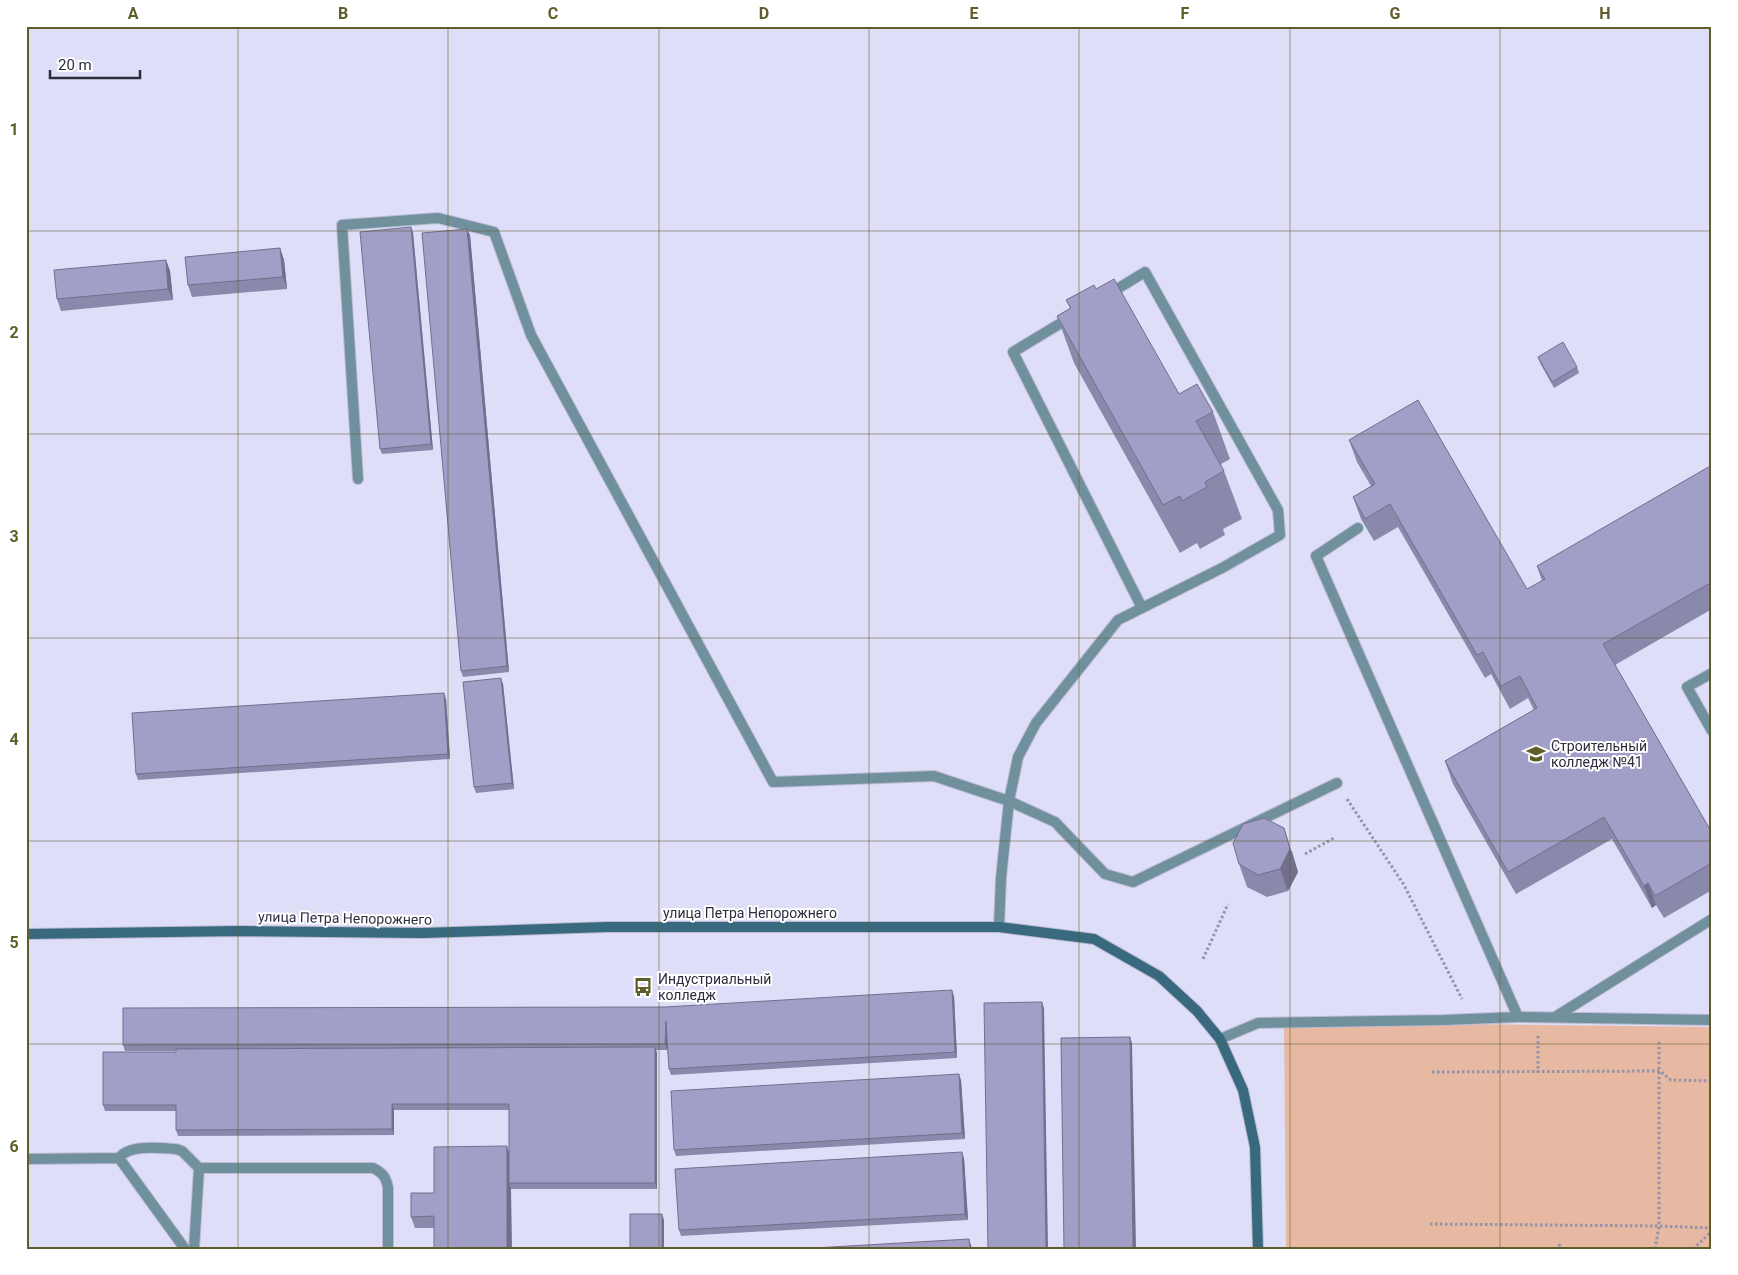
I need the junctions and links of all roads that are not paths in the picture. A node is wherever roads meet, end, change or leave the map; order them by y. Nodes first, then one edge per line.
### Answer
1 (1104, 297) edge
2 (1079, 312) edge
3 (358, 479) dead end
4 (1358, 528) edge
5 (1142, 608) junction
6 (1712, 673) edge
7 (1712, 731) edge
8 (1337, 783) road end
9 (1009, 801) junction
10 (1712, 919) edge
11 (999, 927) junction
12 (26, 934) edge
13 (1518, 1017) junction
14 (1554, 1018) junction
15 (1712, 1020) edge
16 (1220, 1039) junction
17 (119, 1158) junction
18 (26, 1159) edge
19 (199, 1168) junction
20 (185, 1249) edge
21 (194, 1249) edge
22 (388, 1249) edge
23 (1258, 1249) edge

1 - 5 lane
2 - 5 lane
3 - 9 lane
4 - 13 lane
5 - 9 lane
6 - 7 lane
8 - 9 lane
9 - 11 lane
10 - 14 lane
11 - 12 street, улица Петра Непорожнего
11 - 16 street, улица Петра Непорожнего
13 - 14 lane
13 - 16 lane
14 - 15 lane
16 - 23 street, улица Петра Непорожнего
17 - 18 lane
17 - 19 lane
17 - 20 lane
19 - 21 lane
19 - 22 lane

